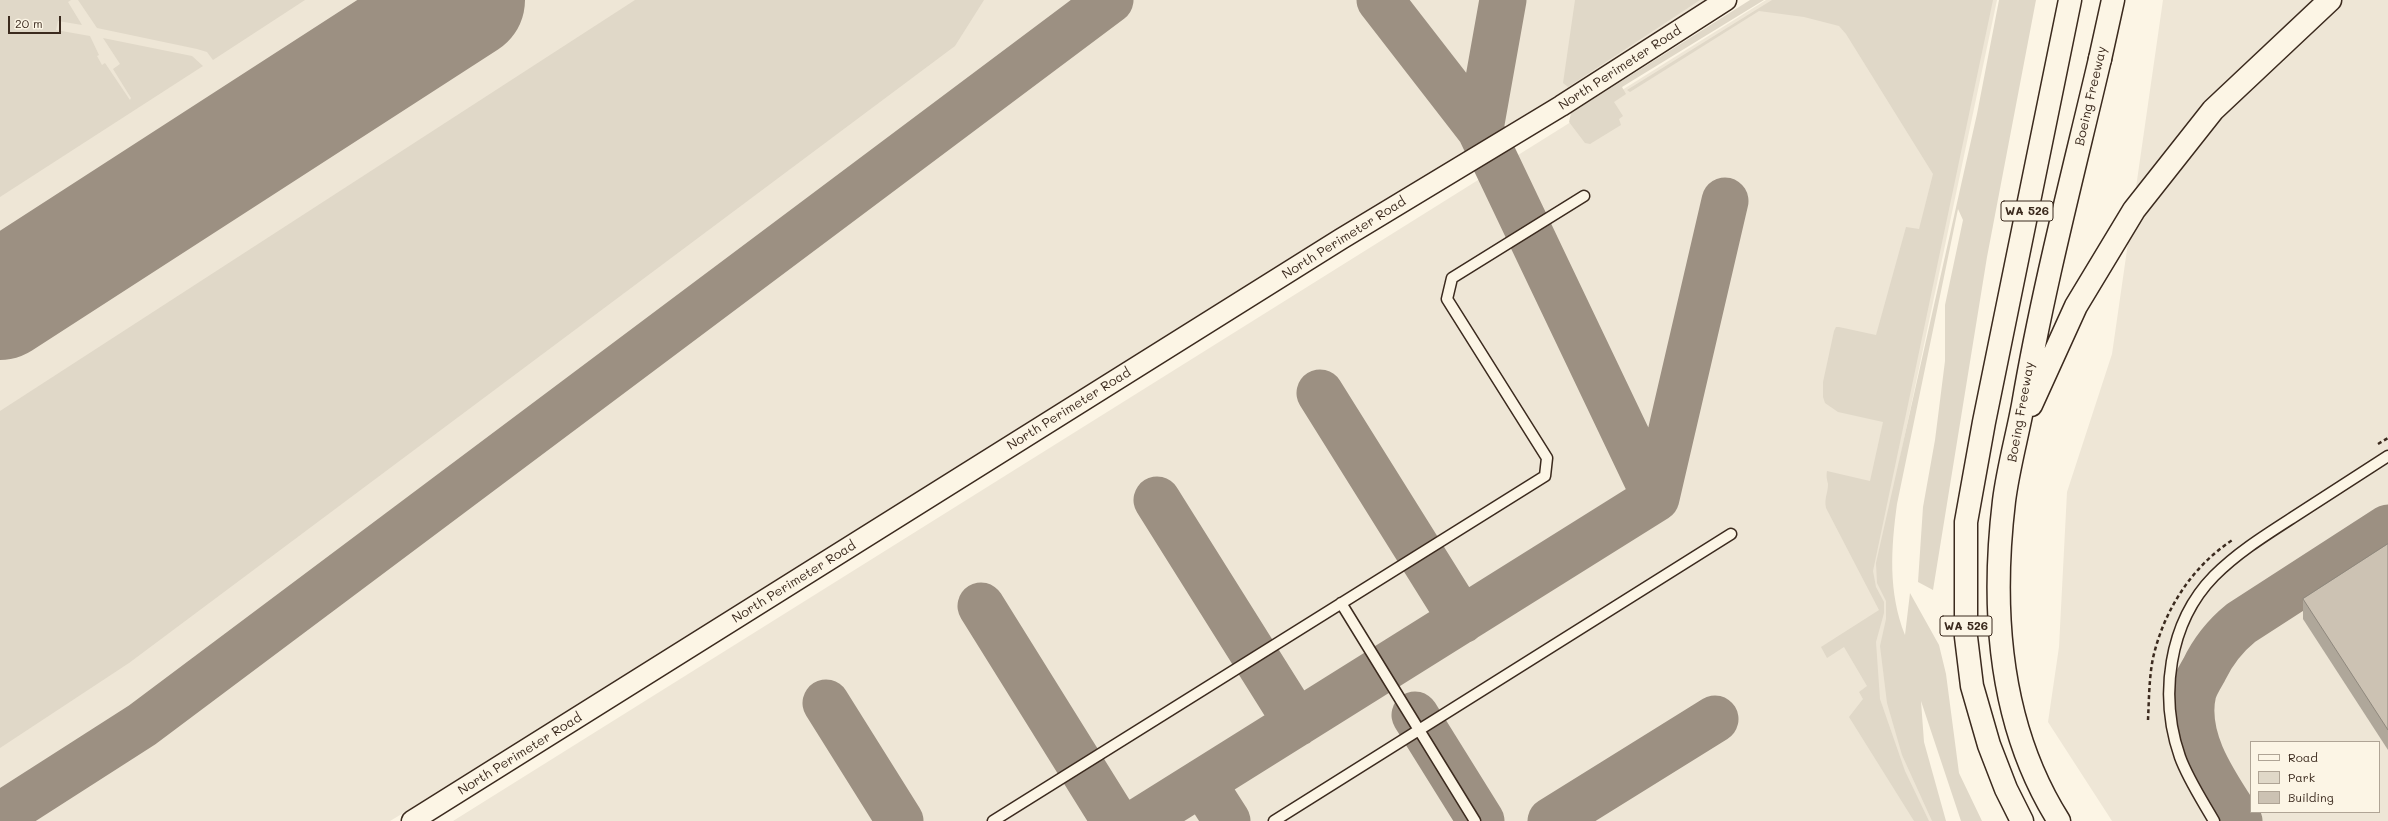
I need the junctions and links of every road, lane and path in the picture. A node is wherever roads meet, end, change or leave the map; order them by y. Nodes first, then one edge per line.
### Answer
1 (1726, 0) edge
2 (2070, 0) edge
3 (2113, 0) edge
4 (2330, 0) edge
5 (1584, 196) dead end
6 (2018, 436) junction
7 (2388, 456) edge
8 (1731, 534) dead end
9 (1341, 603) junction
10 (1419, 730) junction
11 (412, 821) edge
12 (993, 821) edge
13 (1274, 821) edge
14 (1475, 821) edge
15 (2022, 821) edge
16 (2059, 821) edge
17 (2214, 821) edge

1 - 11 street, North Perimeter Road
2 - 15 highway, WA 526
3 - 6 highway, Boeing Freeway / WA 526
4 - 6 highway
5 - 9 lane
6 - 16 highway, Boeing Freeway / WA 526
7 - 17 lane
8 - 10 lane
9 - 10 lane
9 - 12 lane
10 - 13 lane
10 - 14 lane

